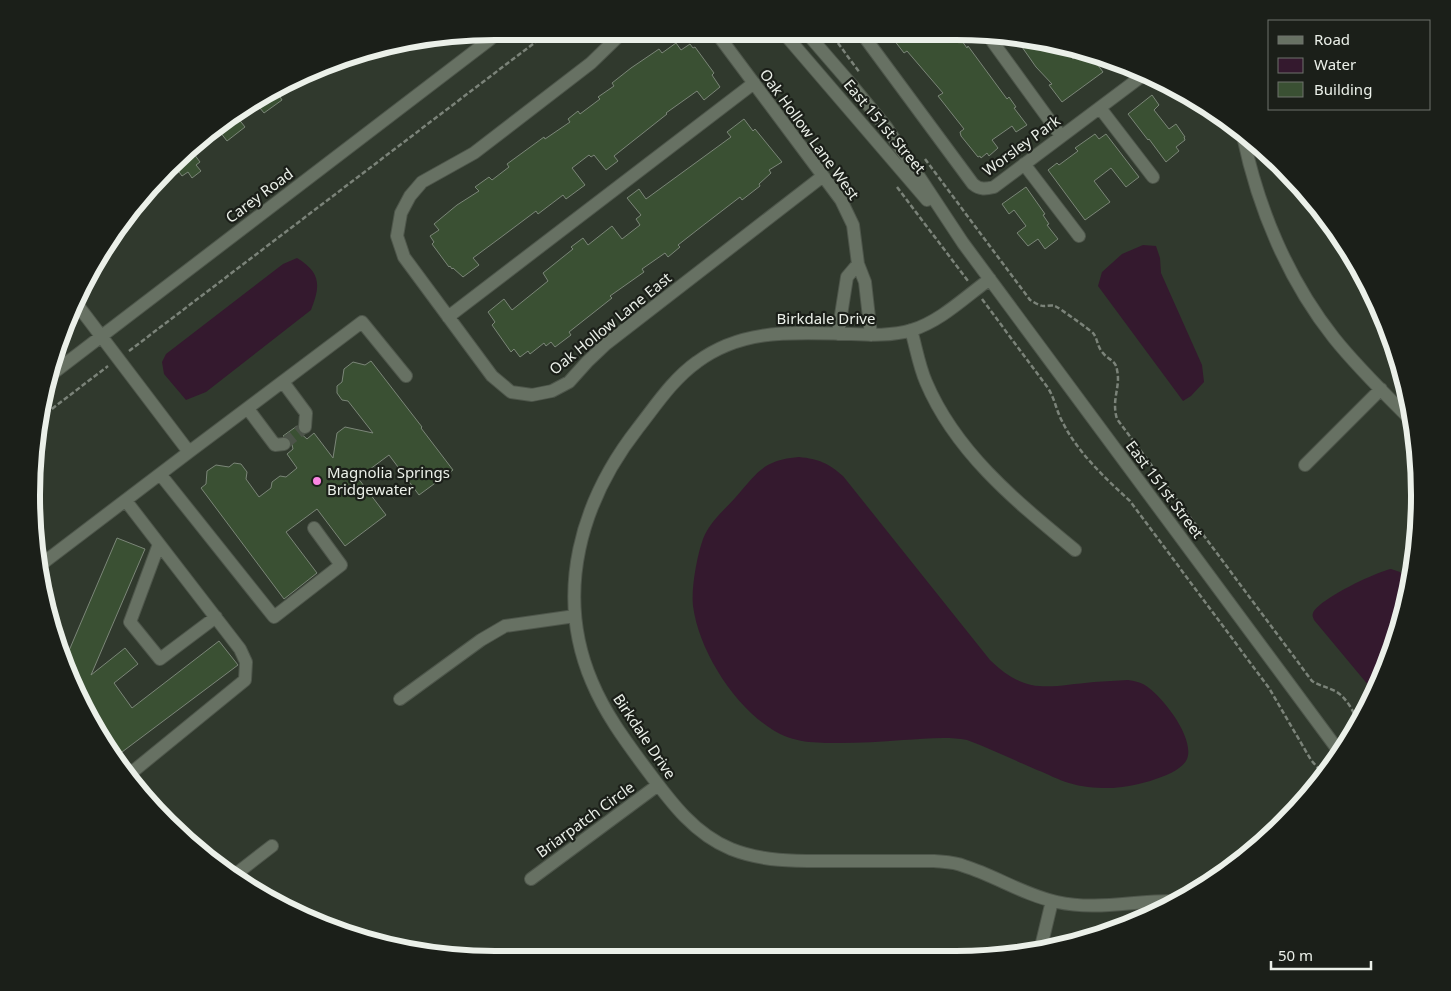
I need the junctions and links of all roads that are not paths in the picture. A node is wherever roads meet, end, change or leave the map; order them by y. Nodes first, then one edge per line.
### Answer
1 (615, 40) edge
2 (722, 40) edge
3 (790, 40) edge
4 (813, 40) edge
5 (867, 40) edge
6 (487, 41) edge
7 (993, 42) edge
8 (1138, 78) edge
9 (754, 83) junction
10 (1100, 108) junction
11 (1061, 136) junction
12 (1245, 144) edge
13 (1024, 164) junction
14 (823, 176) junction
15 (1153, 177) dead end
16 (1079, 236) dead end
17 (963, 243) junction
18 (858, 264) junction
19 (990, 278) junction
20 (80, 309) edge
21 (448, 317) junction
22 (911, 330) junction
23 (838, 334) junction
24 (871, 335) junction
25 (101, 337) junction
26 (58, 369) edge
27 (406, 376) dead end
28 (283, 382) junction
29 (1380, 389) junction
30 (248, 409) junction
31 (1403, 412) edge
32 (305, 427) dead end
33 (284, 444) dead end
34 (190, 452) junction
35 (1305, 465) dead end
36 (160, 474) junction
37 (126, 501) junction
38 (314, 528) dead end
39 (160, 544) junction
40 (1075, 550) dead end
41 (45, 562) edge
42 (575, 616) junction
43 (216, 618) junction
44 (400, 699) dead end
45 (1336, 747) edge
46 (133, 772) edge
47 (658, 785) junction
48 (272, 846) dead end
49 (239, 872) edge
50 (531, 878) dead end
51 (1052, 901) junction
52 (1161, 902) edge
53 (1042, 942) edge

1 - 21 street
2 - 9 street, Oak Hollow Lane West
3 - 17 street, East 151st Street
4 - 17 street, East 151st Street
5 - 13 street, Worsley Park
6 - 25 street, Carey Road
7 - 11 street
8 - 10 street, Worsley Park
9 - 14 street, Oak Hollow Lane West
9 - 21 street
10 - 11 street, Worsley Park
10 - 15 street
11 - 13 street, Worsley Park
12 - 29 street
13 - 16 street
14 - 18 street, Oak Hollow Lane West
14 - 21 street, Oak Hollow Lane East
17 - 19 street, East 151st Street
18 - 23 street
18 - 24 street, Oak Hollow Lane West
19 - 22 street, Birkdale Drive
19 - 45 street, East 151st Street
20 - 25 street
22 - 24 street, Birkdale Drive
22 - 40 street
23 - 24 street, Birkdale Drive
23 - 42 street, Birkdale Drive
25 - 26 street, Carey Road
25 - 34 street
27 - 28 street
28 - 30 street
28 - 32 street
29 - 31 street
29 - 35 street
30 - 33 street
30 - 34 street
34 - 36 street
36 - 37 street
36 - 38 street
37 - 39 street
37 - 41 street
39 - 43 street
39 - 43 street
42 - 44 street
42 - 47 street, Birkdale Drive
43 - 46 street
47 - 50 street, Briarpatch Circle
47 - 51 street, Birkdale Drive
48 - 49 street
51 - 52 street, Birkdale Drive
51 - 53 street

